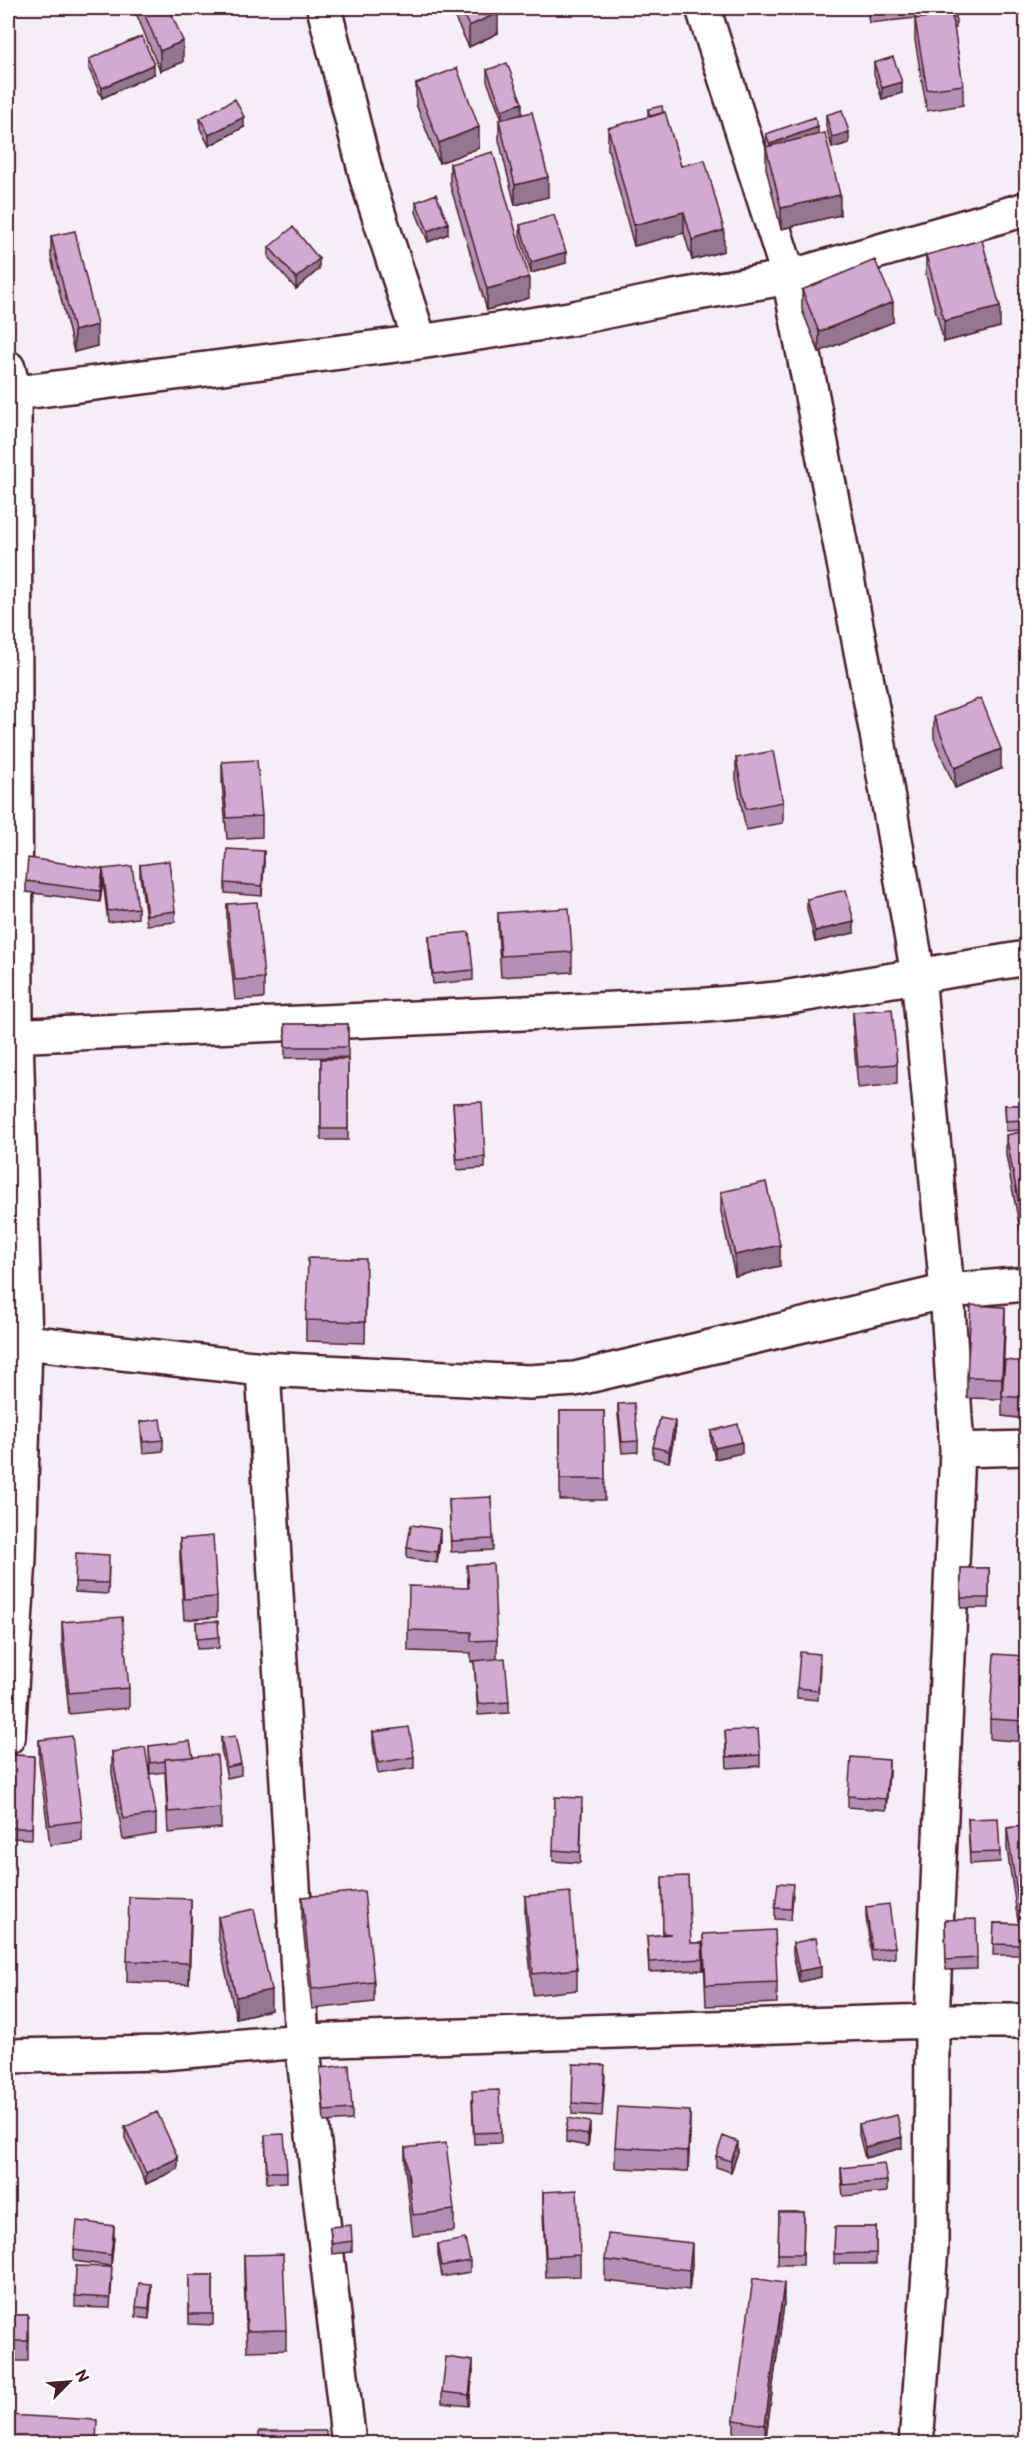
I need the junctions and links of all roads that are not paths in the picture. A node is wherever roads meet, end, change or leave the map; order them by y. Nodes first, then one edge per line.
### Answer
1 (324, 8) edge
2 (703, 8) edge
3 (1026, 209) edge
4 (789, 277) junction
5 (420, 342) junction
6 (10, 384) edge
7 (1026, 958) edge
8 (918, 975) junction
9 (12, 1036) edge
10 (1026, 1284) edge
11 (947, 1291) junction
12 (16, 1340) edge
13 (263, 1370) junction
14 (1026, 1448) edge
15 (957, 1449) junction
16 (10, 1663) edge
17 (8, 1737) edge
18 (932, 2020) junction
19 (1026, 2021) edge
20 (302, 2041) junction
21 (8, 2056) edge
22 (349, 2444) edge
23 (916, 2444) edge

1 - 5 street
2 - 4 street
3 - 4 street
4 - 5 street
4 - 8 street
5 - 6 street
6 - 9 street
7 - 8 street
8 - 9 street
8 - 11 street
9 - 12 street
10 - 11 street
11 - 13 street
11 - 15 street
12 - 13 street
12 - 16 street
13 - 20 street
14 - 15 street
15 - 18 street
16 - 17 street
18 - 19 street
18 - 20 street
18 - 23 street
20 - 21 street
20 - 22 street

